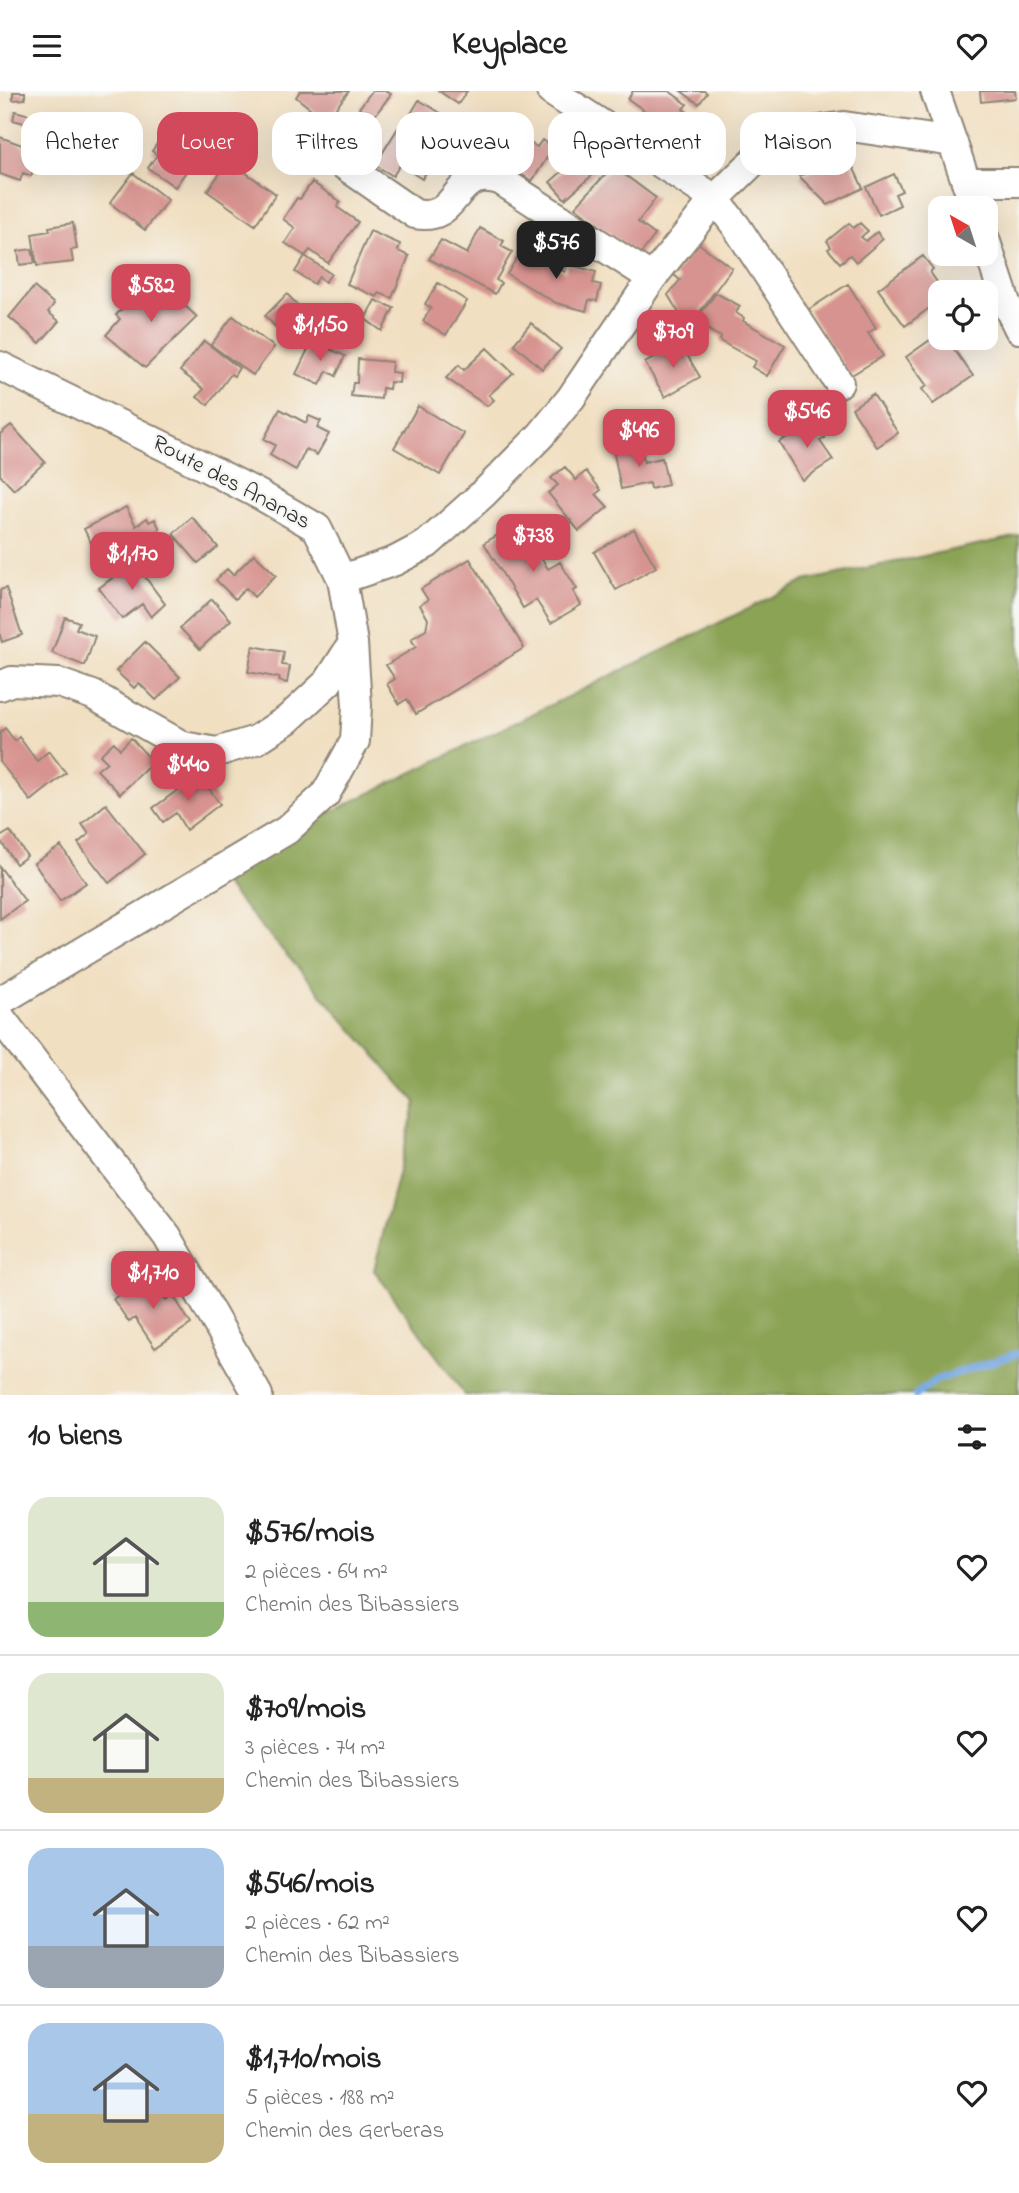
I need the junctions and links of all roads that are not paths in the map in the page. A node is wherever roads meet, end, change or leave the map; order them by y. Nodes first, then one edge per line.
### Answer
1 (551, 91) edge
2 (935, 91) edge
3 (953, 142) junction
4 (358, 175) edge
5 (967, 182) junction
6 (1019, 182) edge
7 (971, 196) edge
8 (715, 199) junction
9 (994, 266) edge
10 (652, 278) junction
11 (1019, 328) edge
12 (0, 366) edge
13 (839, 383) dead end
14 (342, 579) junction
15 (353, 643) junction
16 (4, 681) edge
17 (0, 1001) edge
18 (0, 1017) edge
19 (258, 1395) edge

1 - 8 street
2 - 3 street
3 - 5 street
3 - 8 street
4 - 10 street
5 - 6 street
5 - 7 street
8 - 10 street
8 - 13 street
9 - 11 street
10 - 14 street
12 - 14 street, Route des Ananas
14 - 15 street, Route des Ananas
15 - 16 street
15 - 17 street, Route des Ananas
18 - 19 street

